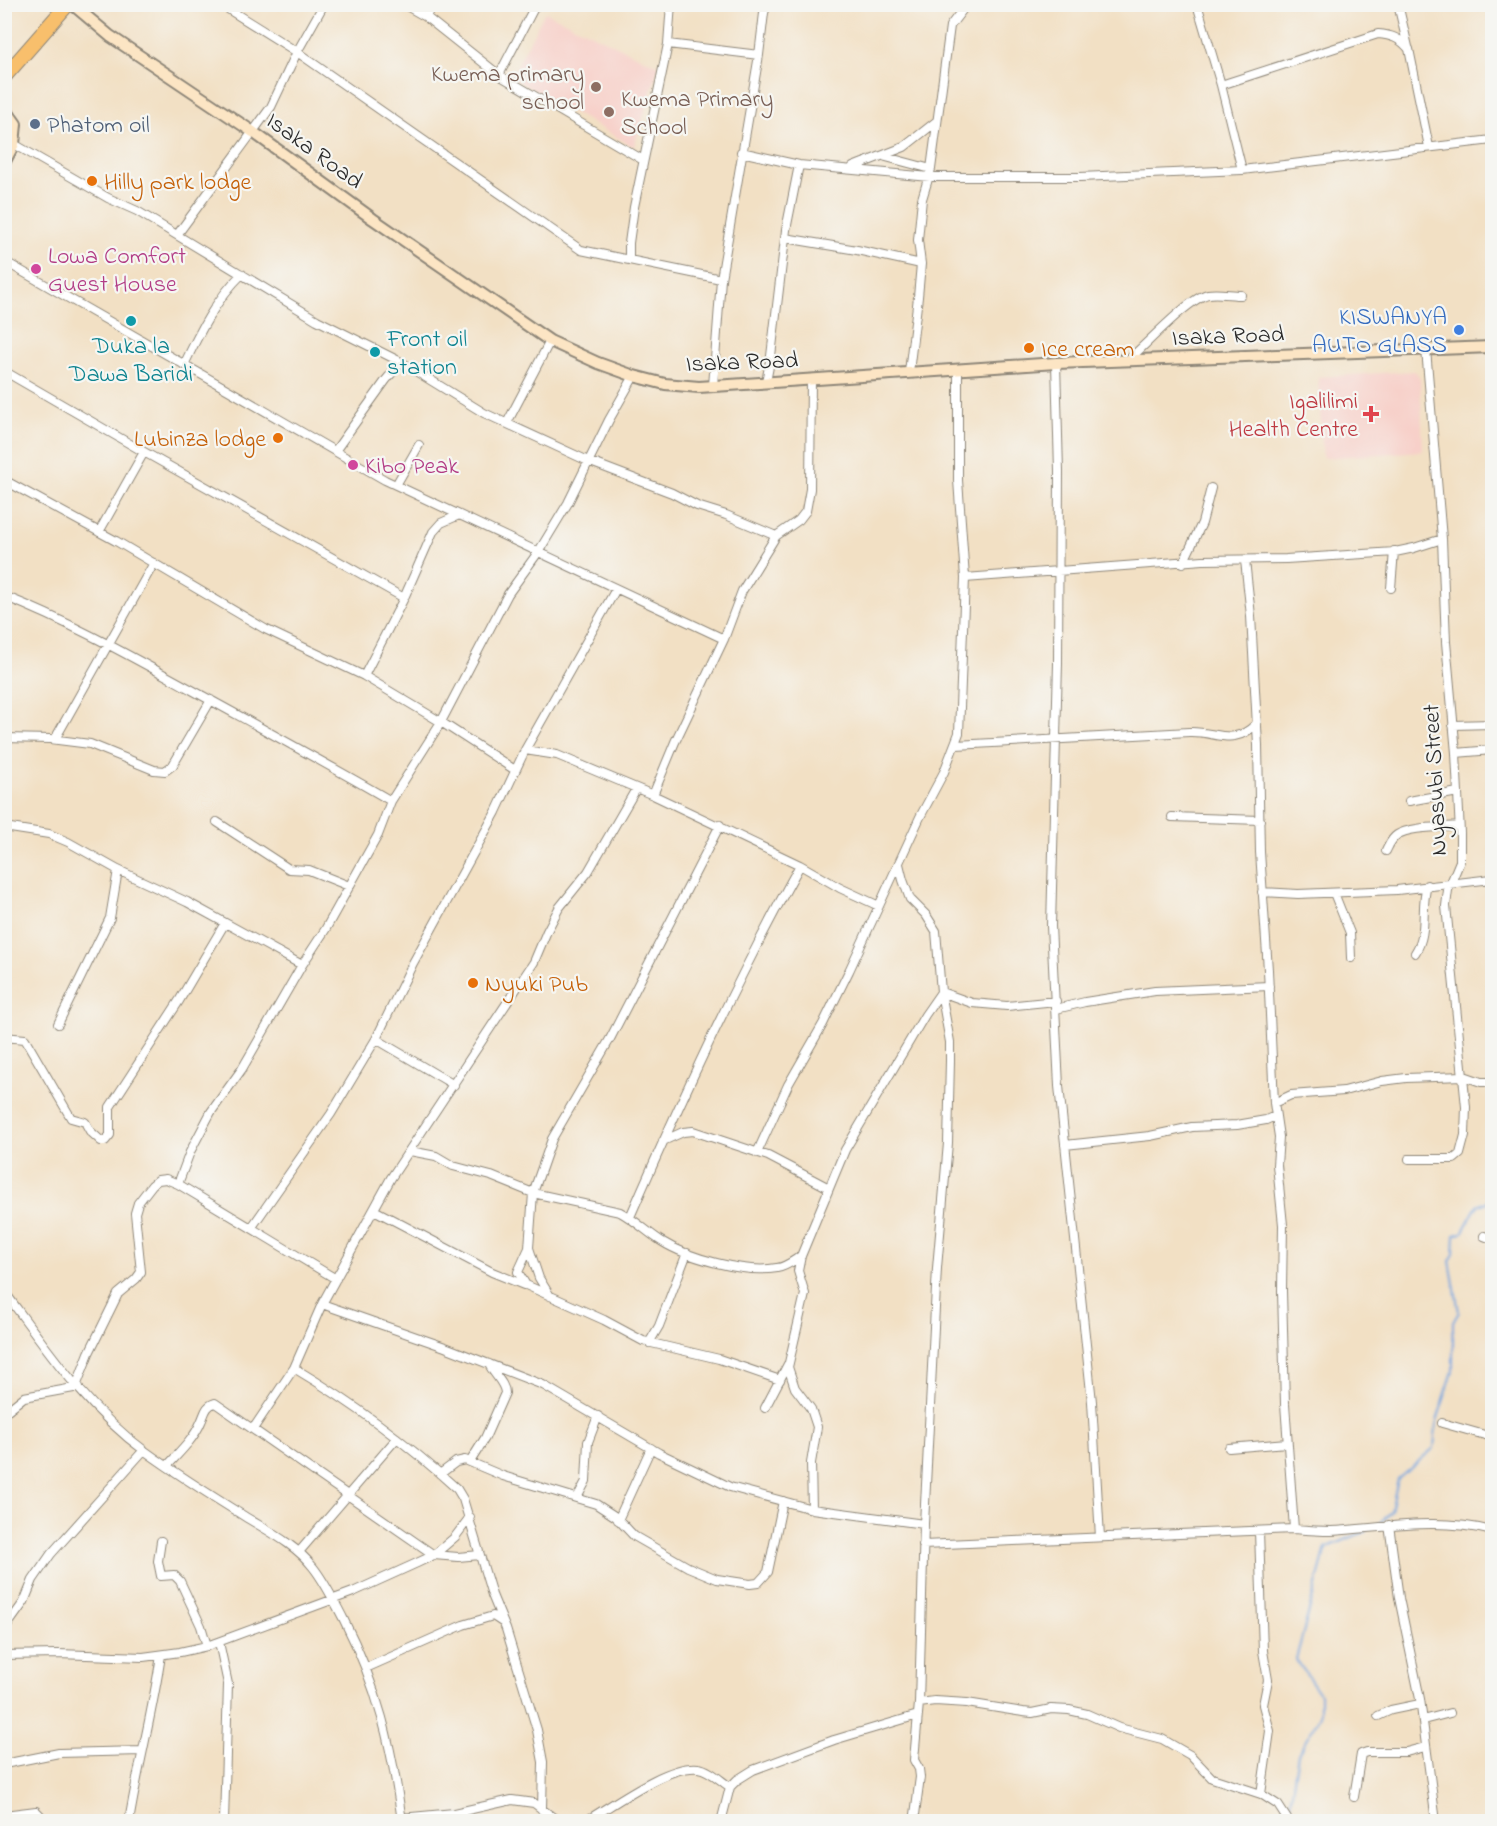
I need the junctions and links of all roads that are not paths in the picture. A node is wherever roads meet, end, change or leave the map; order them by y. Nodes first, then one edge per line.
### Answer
1 (70, 4) edge
2 (220, 4) edge
3 (324, 4) edge
4 (403, 4) edge
5 (432, 4) edge
6 (536, 4) edge
7 (671, 4) edge
8 (767, 4) edge
9 (967, 4) edge
10 (1197, 4) edge
11 (1398, 4) edge
12 (231, 8) edge
13 (426, 17) junction
14 (668, 44) junction
15 (1409, 48) junction
16 (297, 52) junction
17 (759, 55) junction
18 (499, 75) junction
19 (4, 77) edge
20 (1221, 85) junction
21 (4, 107) edge
22 (937, 121) junction
23 (253, 132) junction
24 (1492, 140) edge
25 (14, 144) junction
26 (1429, 147) junction
27 (741, 152) junction
28 (883, 157) junction
29 (643, 160) junction
30 (4, 163) edge
31 (799, 165) junction
32 (848, 168) junction
33 (1242, 170) junction
34 (930, 173) junction
35 (177, 235) junction
36 (785, 238) junction
37 (629, 260) junction
38 (4, 261) edge
39 (921, 264) junction
40 (242, 274) junction
41 (721, 279) junction
42 (1241, 295) dead end
43 (550, 341) junction
44 (1492, 347) edge
45 (1426, 350) junction
46 (1128, 360) junction
47 (401, 362) junction
48 (1056, 363) junction
49 (184, 365) junction
50 (4, 371) edge
51 (958, 371) junction
52 (909, 372) junction
53 (634, 376) junction
54 (811, 379) junction
55 (766, 382) junction
56 (713, 386) junction
57 (507, 423) junction
58 (419, 445) dead end
59 (335, 451) junction
60 (144, 452) junction
61 (588, 461) junction
62 (4, 480) edge
63 (396, 486) junction
64 (1211, 488) dead end
65 (459, 515) junction
66 (99, 532) junction
67 (776, 536) junction
68 (1442, 539) junction
69 (539, 551) junction
70 (1394, 552) junction
71 (1245, 560) junction
72 (154, 563) junction
73 (1183, 563) junction
74 (1058, 572) junction
75 (965, 578) junction
76 (1391, 588) dead end
77 (616, 589) junction
78 (4, 596) edge
79 (404, 598) junction
80 (724, 639) junction
81 (109, 645) junction
82 (364, 676) junction
83 (211, 700) junction
84 (441, 722) junction
85 (1256, 724) junction
86 (1492, 724) edge
87 (1453, 725) junction
88 (4, 738) edge
89 (55, 739) junction
90 (1056, 739) junction
91 (956, 745) junction
92 (525, 750) junction
93 (1492, 750) edge
94 (1456, 753) junction
95 (515, 770) junction
96 (636, 789) junction
97 (1458, 792) junction
98 (653, 795) junction
99 (392, 801) junction
100 (1409, 801) dead end
101 (1173, 817) dead end
102 (1260, 819) junction
103 (217, 822) dead end
104 (720, 825) junction
105 (1459, 826) junction
106 (4, 827) edge
107 (1386, 851) dead end
108 (899, 864) junction
109 (800, 865) junction
110 (118, 870) junction
111 (1492, 879) edge
112 (1452, 882) junction
113 (1427, 885) junction
114 (349, 886) junction
115 (1262, 892) junction
116 (1334, 893) junction
117 (879, 906) junction
118 (225, 923) junction
119 (1415, 953) dead end
120 (1352, 958) dead end
121 (302, 965) junction
122 (1269, 986) junction
123 (941, 992) junction
124 (1056, 1005) junction
125 (58, 1024) dead end
126 (4, 1037) edge
127 (376, 1039) junction
128 (1464, 1076) junction
129 (1492, 1082) edge
130 (454, 1085) junction
131 (1274, 1103) junction
132 (1275, 1116) junction
133 (663, 1142) junction
134 (1065, 1145) junction
135 (410, 1151) junction
136 (757, 1153) junction
137 (1409, 1159) dead end
138 (178, 1184) junction
139 (829, 1188) junction
140 (533, 1193) junction
141 (374, 1210) junction
142 (630, 1217) junction
143 (252, 1227) junction
144 (529, 1248) junction
145 (687, 1253) junction
146 (801, 1256) junction
147 (336, 1278) junction
148 (526, 1285) junction
149 (4, 1291) edge
150 (550, 1296) junction
151 (322, 1304) junction
152 (649, 1343) junction
153 (789, 1363) junction
154 (489, 1364) junction
155 (294, 1368) junction
156 (780, 1380) junction
157 (78, 1386) junction
158 (765, 1408) dead end
159 (4, 1413) edge
160 (598, 1416) junction
161 (1442, 1423) dead end
162 (253, 1429) junction
163 (1492, 1437) edge
164 (397, 1438) junction
165 (1287, 1443) junction
166 (651, 1448) junction
167 (1229, 1448) dead end
168 (144, 1450) junction
169 (470, 1462) junction
170 (167, 1466) junction
171 (440, 1474) junction
172 (348, 1494) junction
173 (577, 1498) junction
174 (783, 1500) junction
175 (812, 1509) junction
176 (470, 1517) junction
177 (618, 1520) junction
178 (924, 1524) junction
179 (1389, 1525) junction
180 (1294, 1529) junction
181 (1259, 1531) junction
182 (1492, 1531) edge
183 (1100, 1537) junction
184 (161, 1541) dead end
185 (923, 1545) junction
186 (299, 1552) junction
187 (434, 1555) junction
188 (480, 1555) junction
189 (333, 1600) junction
190 (503, 1623) junction
191 (4, 1630) edge
192 (219, 1642) junction
193 (207, 1646) junction
194 (4, 1655) edge
195 (160, 1655) junction
196 (366, 1668) junction
197 (919, 1703) junction
198 (1420, 1704) junction
199 (1450, 1713) dead end
200 (918, 1715) junction
201 (1378, 1716) dead end
202 (1423, 1720) junction
203 (1425, 1747) junction
204 (142, 1751) junction
205 (4, 1764) edge
206 (730, 1787) junction
207 (1261, 1794) junction
208 (1354, 1797) dead end
209 (542, 1810) junction
210 (4, 1815) edge
211 (402, 1820) edge
212 (40, 1821) edge
213 (129, 1821) edge
214 (224, 1821) edge
215 (559, 1821) edge
216 (584, 1821) edge
217 (721, 1821) edge
218 (914, 1821) edge
219 (1288, 1821) edge
220 (1436, 1821) edge

1 - 19 highway
1 - 23 street, Isaka Road
2 - 12 street
3 - 16 street
4 - 13 street
5 - 13 street
6 - 18 street
7 - 14 street
8 - 17 street
9 - 22 street
10 - 20 street
11 - 15 street
12 - 16 street
13 - 18 street
14 - 17 street
14 - 29 street
15 - 20 street
15 - 26 street
16 - 23 street
16 - 37 street
17 - 27 street
18 - 29 street
20 - 33 street
21 - 25 street
22 - 28 street
22 - 34 street
23 - 35 street
23 - 43 street, Isaka Road
24 - 26 street
25 - 30 street
25 - 35 street
26 - 33 street
27 - 31 street
27 - 41 street
28 - 32 street
28 - 34 street
29 - 37 street
31 - 32 street
31 - 36 street
32 - 34 street
33 - 34 street
34 - 39 street
35 - 40 street
36 - 39 street
36 - 55 street
37 - 41 street
38 - 49 street
39 - 52 street
40 - 47 street
40 - 49 street
41 - 56 street
42 - 46 street
43 - 53 street, Isaka Road
43 - 57 street
44 - 45 street, Isaka Road
45 - 46 street, Isaka Road
45 - 68 street, Nyasubi Street
46 - 48 street, Isaka Road
47 - 57 street
47 - 59 street
48 - 51 street, Isaka Road
48 - 74 street
49 - 59 street
50 - 60 street
51 - 52 street, Isaka Road
51 - 75 street
52 - 54 street, Isaka Road
53 - 56 street, Isaka Road
53 - 61 street
54 - 55 street, Isaka Road
54 - 67 street
55 - 56 street, Isaka Road
57 - 61 street
58 - 63 street
59 - 63 street
60 - 66 street
60 - 79 street
61 - 67 street
61 - 69 street
62 - 66 street
63 - 65 street
64 - 73 street
65 - 69 street
65 - 79 street
66 - 72 street
67 - 80 street
68 - 70 street
68 - 87 street, Nyasubi Street
69 - 77 street
69 - 84 street
70 - 71 street
70 - 76 street
71 - 73 street
71 - 85 street
72 - 81 street
72 - 82 street
73 - 74 street
74 - 75 street
74 - 90 street
75 - 91 street
77 - 80 street
77 - 92 street
78 - 81 street
79 - 82 street
80 - 98 street
81 - 83 street
81 - 89 street
82 - 84 street
83 - 89 street
83 - 99 street
84 - 95 street
84 - 99 street
85 - 90 street
85 - 102 street
86 - 87 street
87 - 94 street, Nyasubi Street
88 - 89 street
90 - 91 street
90 - 124 street
91 - 108 street
92 - 95 street
92 - 96 street
93 - 94 street
94 - 97 street, Nyasubi Street
95 - 127 street
96 - 98 street
96 - 130 street
97 - 100 street
97 - 105 street, Nyasubi Street
98 - 104 street
99 - 114 street
101 - 102 street
102 - 115 street
103 - 114 street
104 - 109 street
104 - 140 street
105 - 107 street
105 - 112 street, Nyasubi Street
106 - 110 street
108 - 117 street
108 - 123 street
109 - 117 street
109 - 133 street
110 - 118 street
110 - 125 street
111 - 112 street
112 - 113 street
112 - 128 street, Nyasubi Street
113 - 116 street
113 - 119 street
114 - 121 street
115 - 116 street
115 - 122 street
116 - 120 street
117 - 136 street
118 - 121 street
118 - 126 street
121 - 138 street
122 - 124 street
122 - 131 street
123 - 124 street
123 - 139 street
123 - 178 street
124 - 134 street
127 - 130 street
127 - 143 street
128 - 129 street
128 - 131 street
128 - 137 street, Nyasubi Street
130 - 135 street
131 - 132 street
132 - 134 street
132 - 165 street
133 - 136 street
133 - 142 street
134 - 183 street
135 - 140 street
135 - 141 street
136 - 139 street
138 - 143 street
138 - 157 street
139 - 146 street
140 - 142 street
140 - 144 street
141 - 147 street
141 - 148 street
142 - 145 street
143 - 147 street
144 - 148 street
144 - 150 street
145 - 146 street
145 - 152 street
146 - 153 street
147 - 151 street
148 - 150 street
149 - 157 street
150 - 152 street
151 - 154 street
151 - 155 street
152 - 156 street
153 - 156 street
153 - 175 street
154 - 160 street
154 - 169 street
155 - 162 street
155 - 164 street
156 - 158 street
157 - 159 street
157 - 168 street
160 - 166 street
160 - 173 street
161 - 163 street
162 - 170 street
162 - 172 street
164 - 171 street
164 - 172 street
165 - 167 street
165 - 180 street
166 - 174 street
166 - 177 street
168 - 170 street
168 - 191 street
169 - 171 street
169 - 173 street
170 - 186 street
171 - 176 street
172 - 186 street
172 - 187 street
173 - 177 street
174 - 175 street
174 - 177 street
175 - 178 street
176 - 187 street
176 - 188 street
178 - 185 street
179 - 180 street
179 - 182 street
179 - 198 street
180 - 181 street
181 - 183 street
181 - 207 street
183 - 185 street
184 - 193 street
185 - 197 street
186 - 189 street
187 - 188 street
187 - 189 street
188 - 190 street
189 - 192 street
189 - 196 street
190 - 196 street
190 - 209 street
192 - 193 street
192 - 214 street
193 - 195 street
194 - 195 street
195 - 204 street
196 - 211 street
197 - 200 street
197 - 207 street
198 - 201 street
198 - 202 street
199 - 202 street
200 - 206 street
200 - 218 street
202 - 203 street
203 - 208 street
203 - 220 street
204 - 205 street
204 - 213 street
206 - 216 street
206 - 217 street
207 - 219 street
209 - 211 street
209 - 215 street
210 - 212 street

